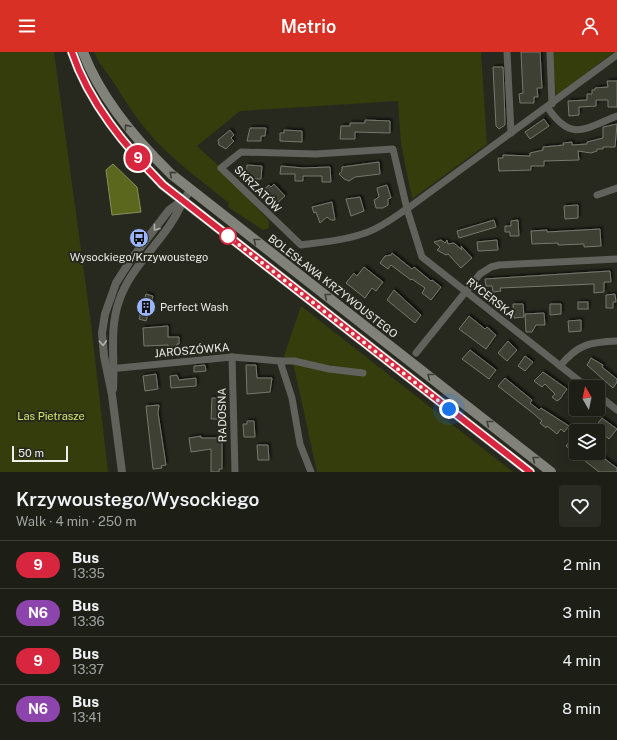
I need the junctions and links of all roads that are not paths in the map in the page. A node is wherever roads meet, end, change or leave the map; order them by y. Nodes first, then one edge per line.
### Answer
1 (72, 52) edge
2 (83, 52) edge
3 (507, 52) edge
4 (550, 52) edge
5 (617, 56) edge
6 (550, 106) junction
7 (617, 116) edge
8 (511, 134) junction
9 (617, 188) edge
10 (191, 190) junction
11 (597, 195) dead end
12 (182, 200) junction
13 (406, 209) junction
14 (617, 259) edge
15 (465, 291) junction
16 (617, 341) edge
17 (416, 353) dead end
18 (232, 357) junction
19 (280, 361) junction
20 (560, 366) junction
21 (115, 368) junction
22 (105, 369) junction
23 (364, 373) dead end
24 (578, 380) edge
25 (112, 395) junction
26 (460, 400) junction
27 (605, 401) edge
28 (449, 409) junction
29 (617, 410) edge
30 (122, 472) edge
31 (235, 472) edge
32 (310, 472) edge
33 (530, 472) edge
34 (551, 472) edge

1 - 12 main road
10 -> 2 main road, BOLESŁAWA KRZYWOUSTEGO
3 - 8 street
4 - 6 street
5 - 6 street, SKRZATÓW
6 - 7 street
6 - 8 street, SKRZATÓW
8 - 13 street, SKRZATÓW
9 - 11 street
10 - 12 street
26 -> 10 main road, BOLESŁAWA KRZYWOUSTEGO
12 - 21 street
12 -> 22 street
12 - 28 main road
13 - 13 street, SKRZATÓW
13 - 15 street, RYCERSKA
14 - 15 street
15 - 17 street
15 - 20 street, RYCERSKA
16 - 20 street
18 - 19 street, JAROSZÓWKA
18 - 21 street, JAROSZÓWKA
18 - 31 street, RADOSNA
19 - 23 street, JAROSZÓWKA
19 - 32 street
20 - 24 street, RYCERSKA
21 - 22 street, JAROSZÓWKA
21 - 25 street
22 - 25 street
25 - 30 street
26 - 28 main road
34 -> 26 main road, BOLESŁAWA KRZYWOUSTEGO
27 - 29 street
28 - 33 main road

